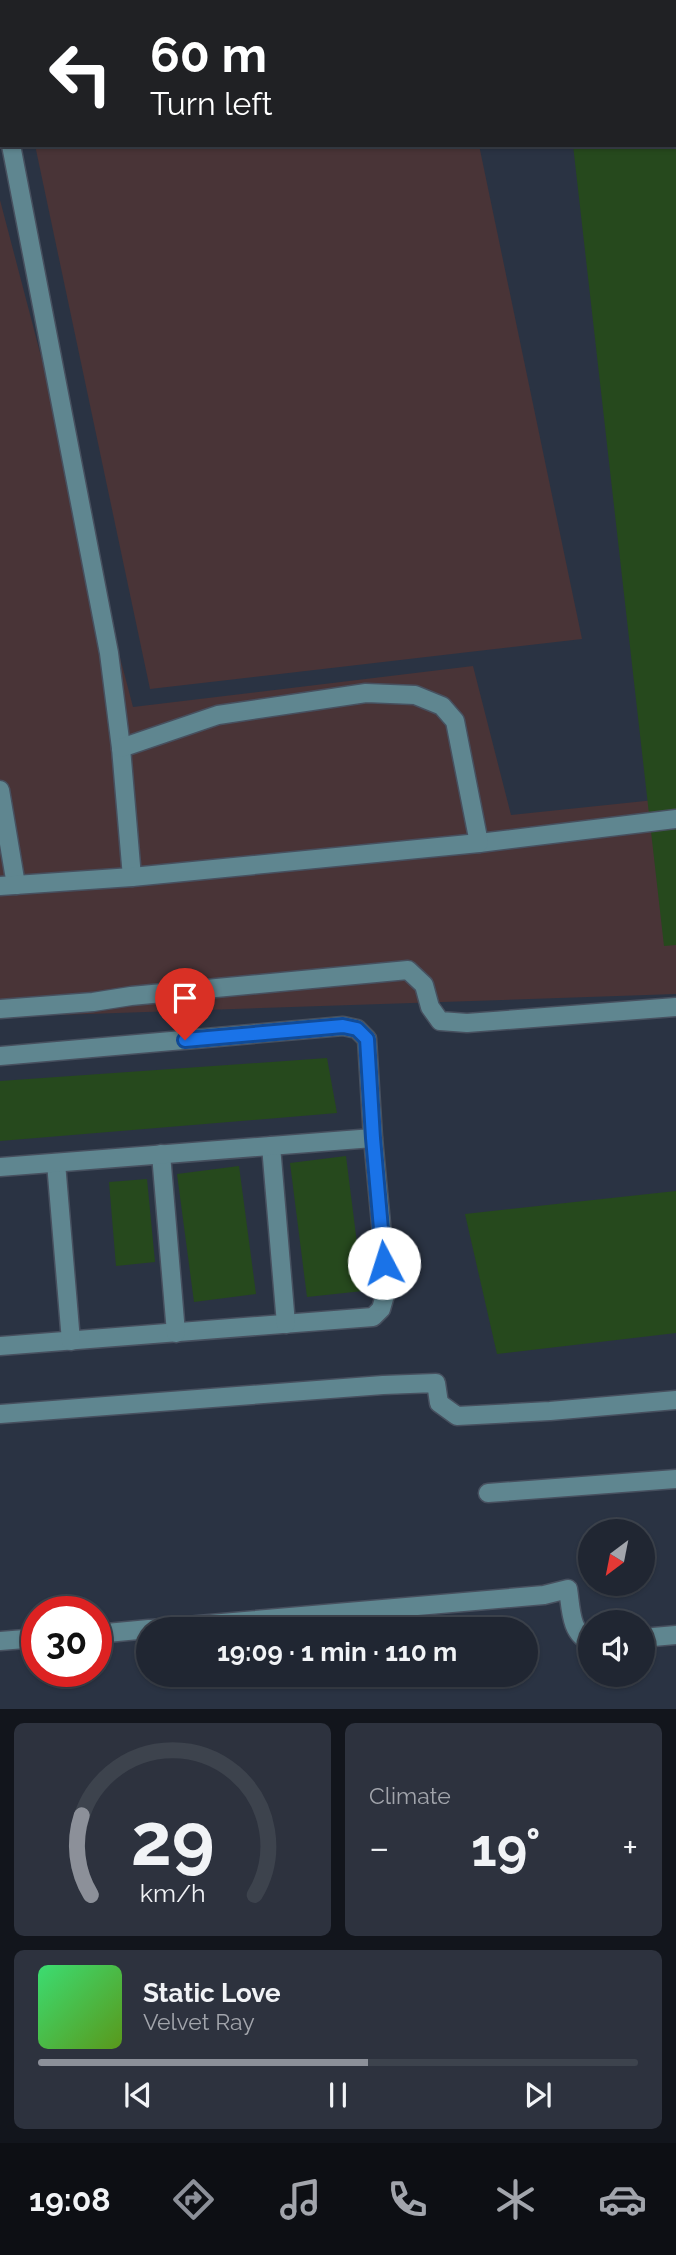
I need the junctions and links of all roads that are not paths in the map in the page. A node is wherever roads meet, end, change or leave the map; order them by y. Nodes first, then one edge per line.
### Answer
1 (11, 147) edge
2 (121, 748) junction
3 (0, 790) edge
4 (676, 819) edge
5 (479, 843) junction
6 (132, 877) junction
7 (8, 885) edge
8 (676, 1007) edge
9 (0, 1009) edge
10 (0, 1056) edge
11 (373, 1138) junction
12 (271, 1146) junction
13 (161, 1154) junction
14 (56, 1163) junction
15 (0, 1167) edge
16 (286, 1324) junction
17 (176, 1333) junction
18 (71, 1341) junction
19 (0, 1346) edge
20 (676, 1400) edge
21 (0, 1414) edge
22 (676, 1479) edge
23 (488, 1493) dead end
24 (289, 1617) edge
25 (136, 1630) edge
26 (112, 1633) edge
27 (578, 1634) edge
28 (676, 1635) edge
29 (655, 1637) edge
30 (21, 1640) edge
31 (0, 1641) edge

1 - 2 street
2 - 5 street
2 - 6 street
3 - 7 street
4 - 5 street
5 - 6 street
6 - 7 street
8 - 9 street
10 - 11 street
11 - 12 street
11 - 16 street
12 - 13 street
12 - 16 street
13 - 14 street
13 - 17 street
14 - 15 street
14 - 18 street
16 - 17 street
17 - 18 street
18 - 19 street
20 - 21 street
22 - 23 street
24 - 27 street
25 - 26 street
28 - 29 street
30 - 31 street

